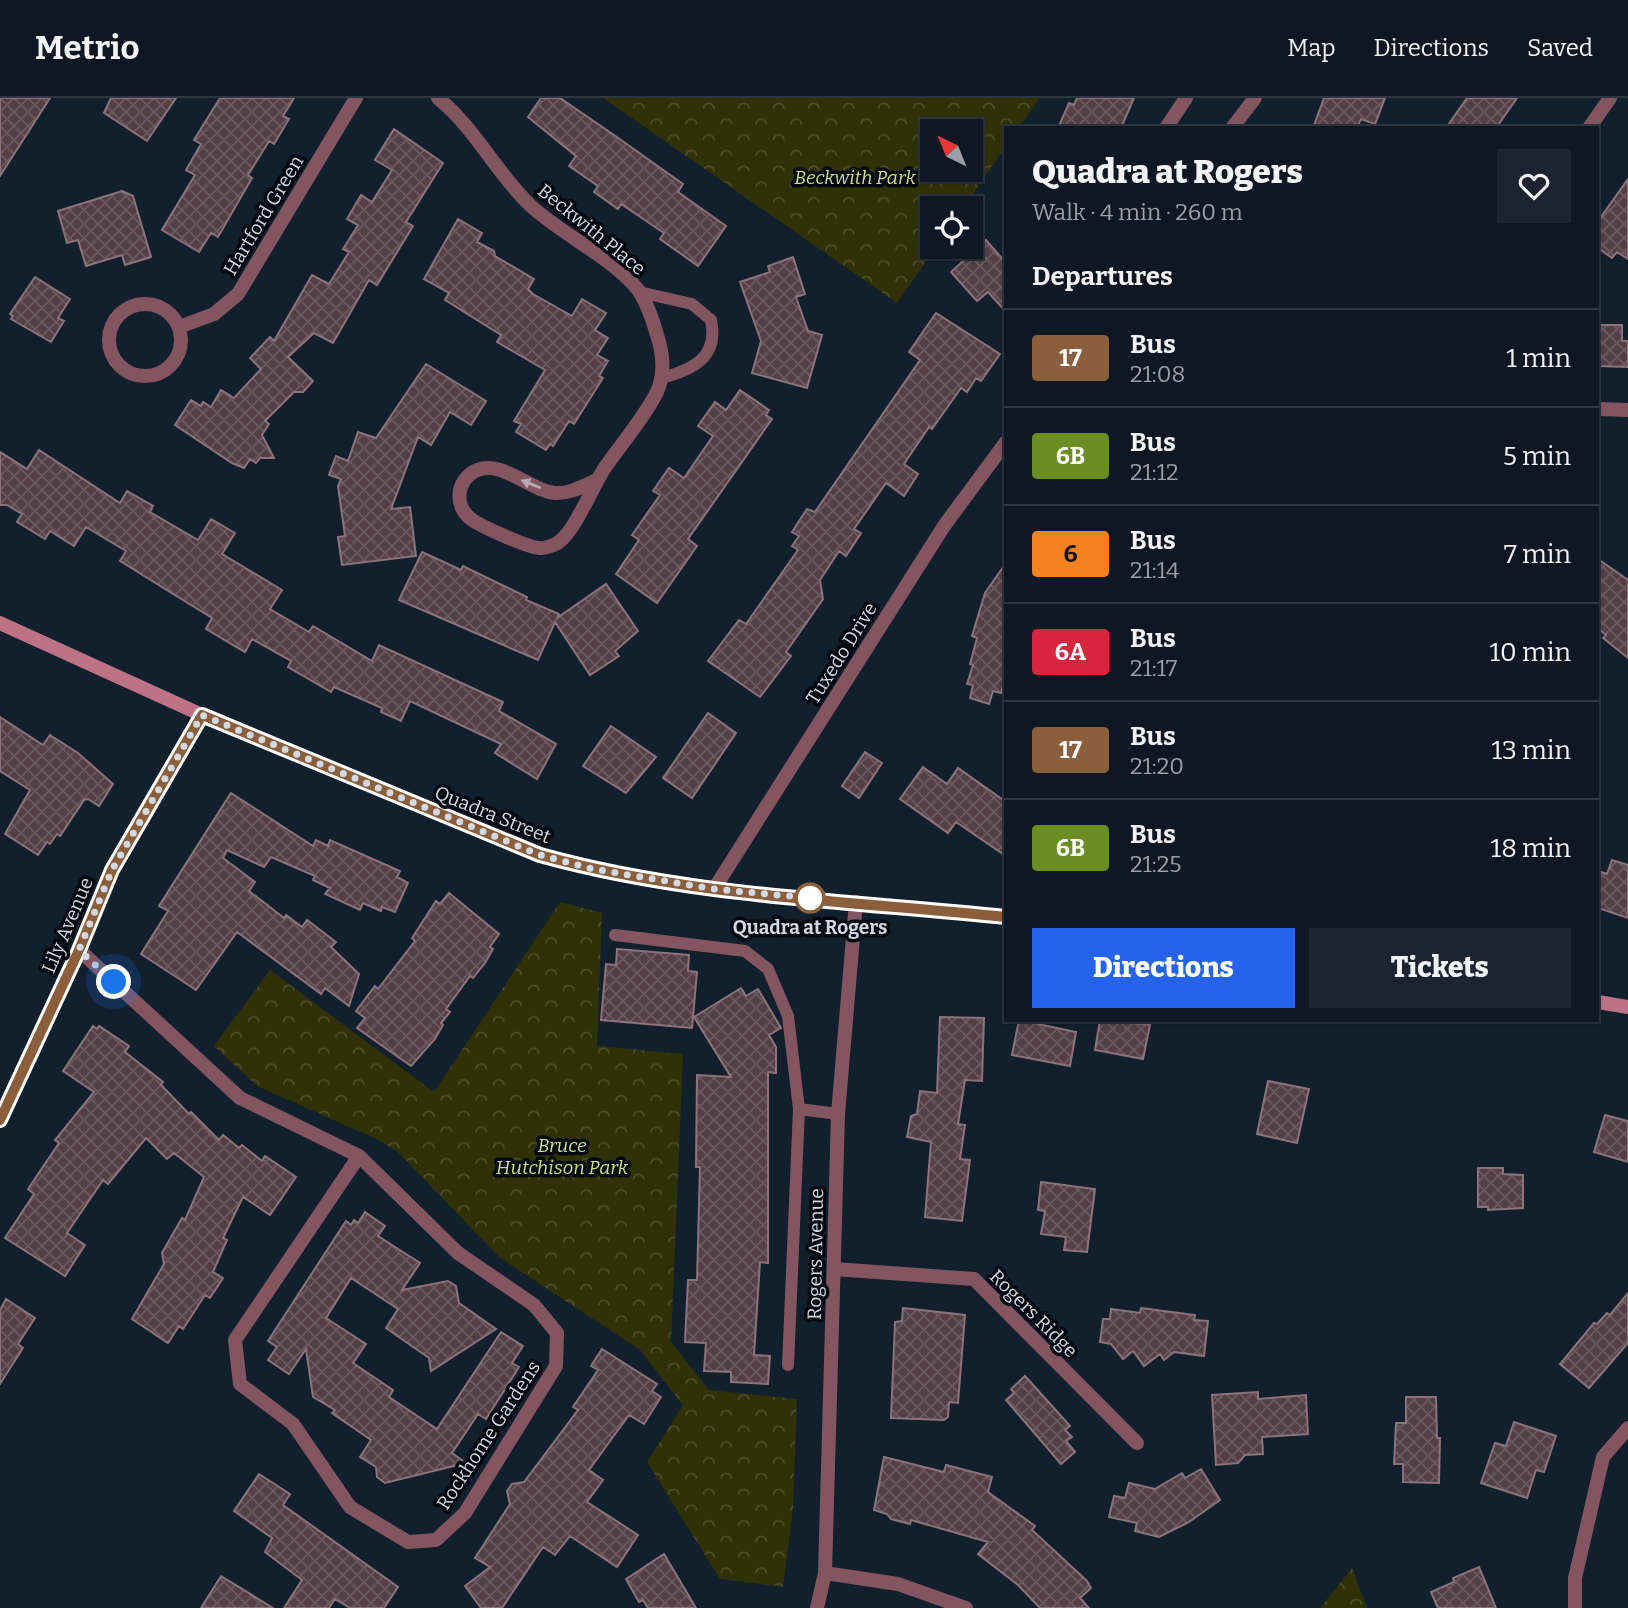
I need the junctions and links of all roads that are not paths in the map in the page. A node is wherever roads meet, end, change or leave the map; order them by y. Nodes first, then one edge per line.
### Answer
1 (356, 98) edge
2 (438, 98) edge
3 (1186, 98) edge
4 (1255, 98) edge
5 (1609, 98) edge
6 (1167, 126) edge
7 (1234, 126) edge
8 (1590, 126) edge
9 (639, 292) junction
10 (179, 327) junction
11 (662, 378) junction
12 (1599, 409) edge
13 (1628, 410) edge
14 (1004, 445) edge
15 (596, 481) junction
16 (0, 623) edge
17 (202, 715) junction
18 (714, 889) junction
19 (856, 902) junction
20 (1004, 917) edge
21 (615, 935) dead end
22 (79, 950) junction
23 (1599, 1002) edge
24 (1628, 1007) edge
25 (799, 1109) junction
26 (838, 1114) junction
27 (0, 1120) edge
28 (359, 1156) junction
29 (834, 1269) junction
30 (788, 1365) dead end
31 (1628, 1428) edge
32 (1137, 1443) dead end
33 (825, 1573) junction
34 (817, 1608) edge
35 (966, 1608) edge
36 (1575, 1608) edge

1 - 10 street, Hartford Green
2 - 9 street, Beckwith Place
3 - 6 street
4 - 7 street
5 - 8 street
9 - 11 street, Beckwith Place
9 - 11 lane
10 - 10 street
11 - 15 street
12 - 13 street
14 - 18 street, Tuxedo Drive
15 -> 15 street
16 - 17 main road, Quadra Street
17 - 18 main road, Quadra Street
17 - 22 street, Lily Avenue
18 - 19 main road, Quadra Street
19 - 20 main road, Quadra Street
19 - 26 street, Rogers Avenue
21 - 25 lane
22 - 27 street, Lily Avenue
22 - 28 street, Rockhome Gardens
23 - 24 main road
25 - 26 lane
25 - 30 lane
26 - 29 street, Rogers Avenue
28 - 28 street, Rockhome Gardens
29 - 32 street, Rogers Ridge
29 - 33 street, Rogers Avenue
31 - 36 street
33 - 34 street, Rogers Avenue
33 - 35 street

